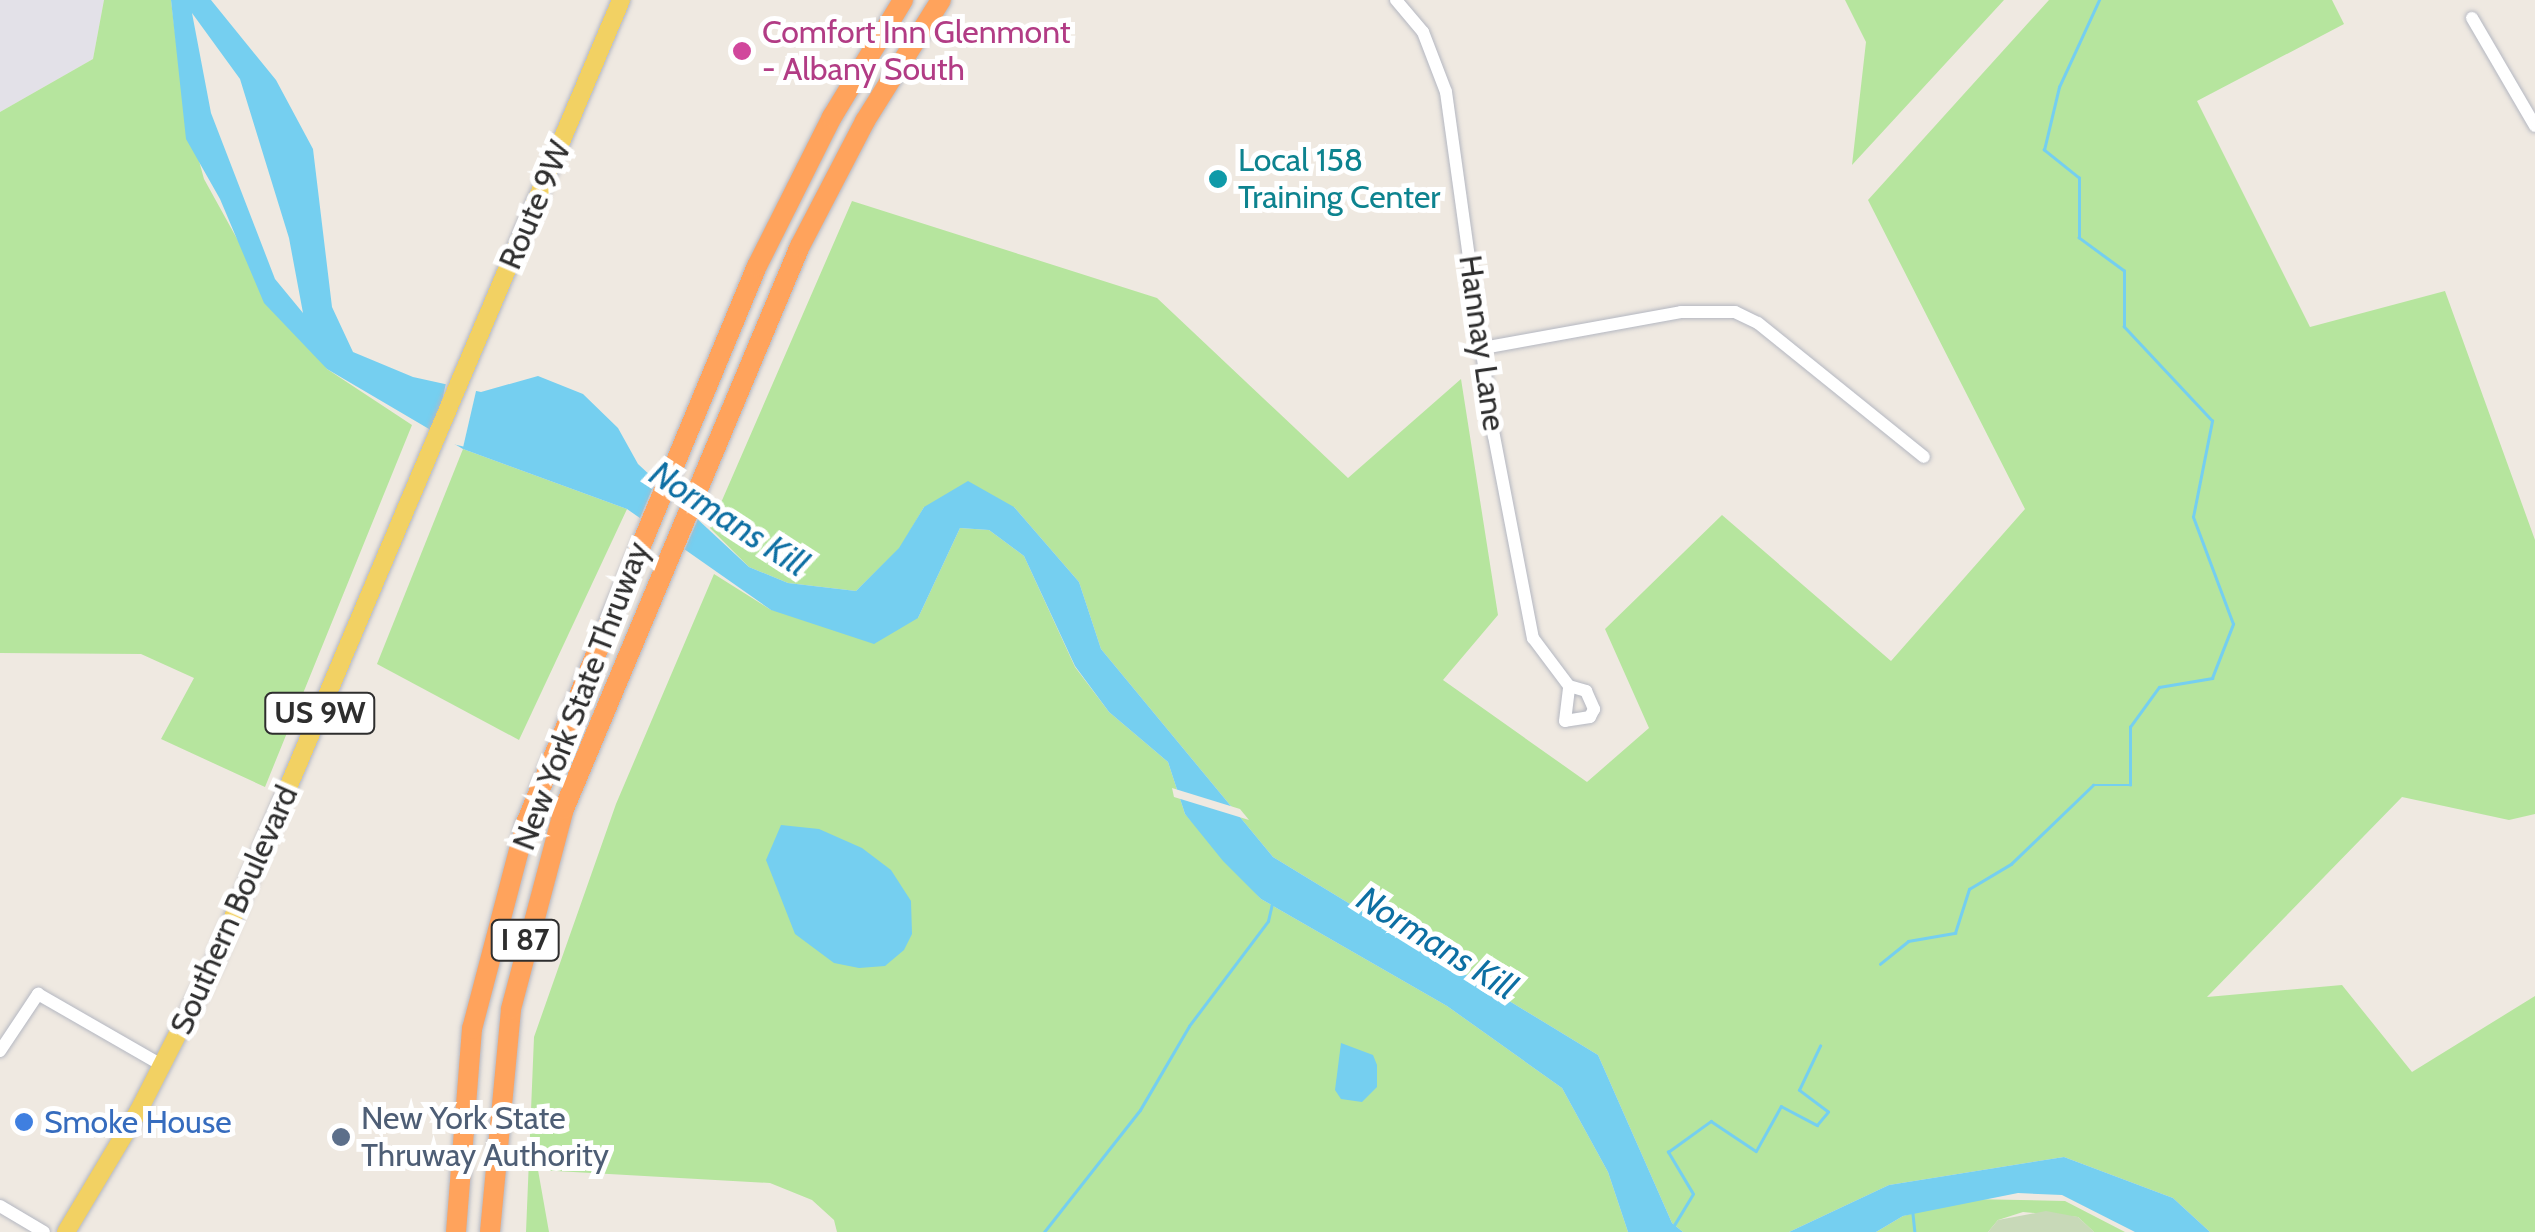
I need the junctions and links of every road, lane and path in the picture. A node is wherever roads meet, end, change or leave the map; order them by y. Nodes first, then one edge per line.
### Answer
1 (621, 0) edge
2 (903, 0) edge
3 (940, 0) edge
4 (1396, 0) edge
5 (2472, 18) dead end
6 (2535, 126) edge
7 (1482, 348) junction
8 (448, 410) joint
9 (1924, 457) dead end
10 (1569, 686) dead end
11 (0, 1051) edge
12 (163, 1066) junction
13 (0, 1206) edge
14 (44, 1232) edge
15 (66, 1232) edge
16 (456, 1232) edge
17 (490, 1232) edge

1 - 8 main road, Route 9W / US 9W
2 - 16 highway, New York State Thruway / I 87
3 - 17 highway, New York State Thruway / I 87
4 - 7 street, Hannay Lane
5 - 6 street
7 - 9 street
7 - 10 street, Hannay Lane
8 - 12 main road, Southern Boulevard / US 9W
11 - 12 street
12 - 15 main road, Southern Boulevard / US 9W
13 - 14 street

